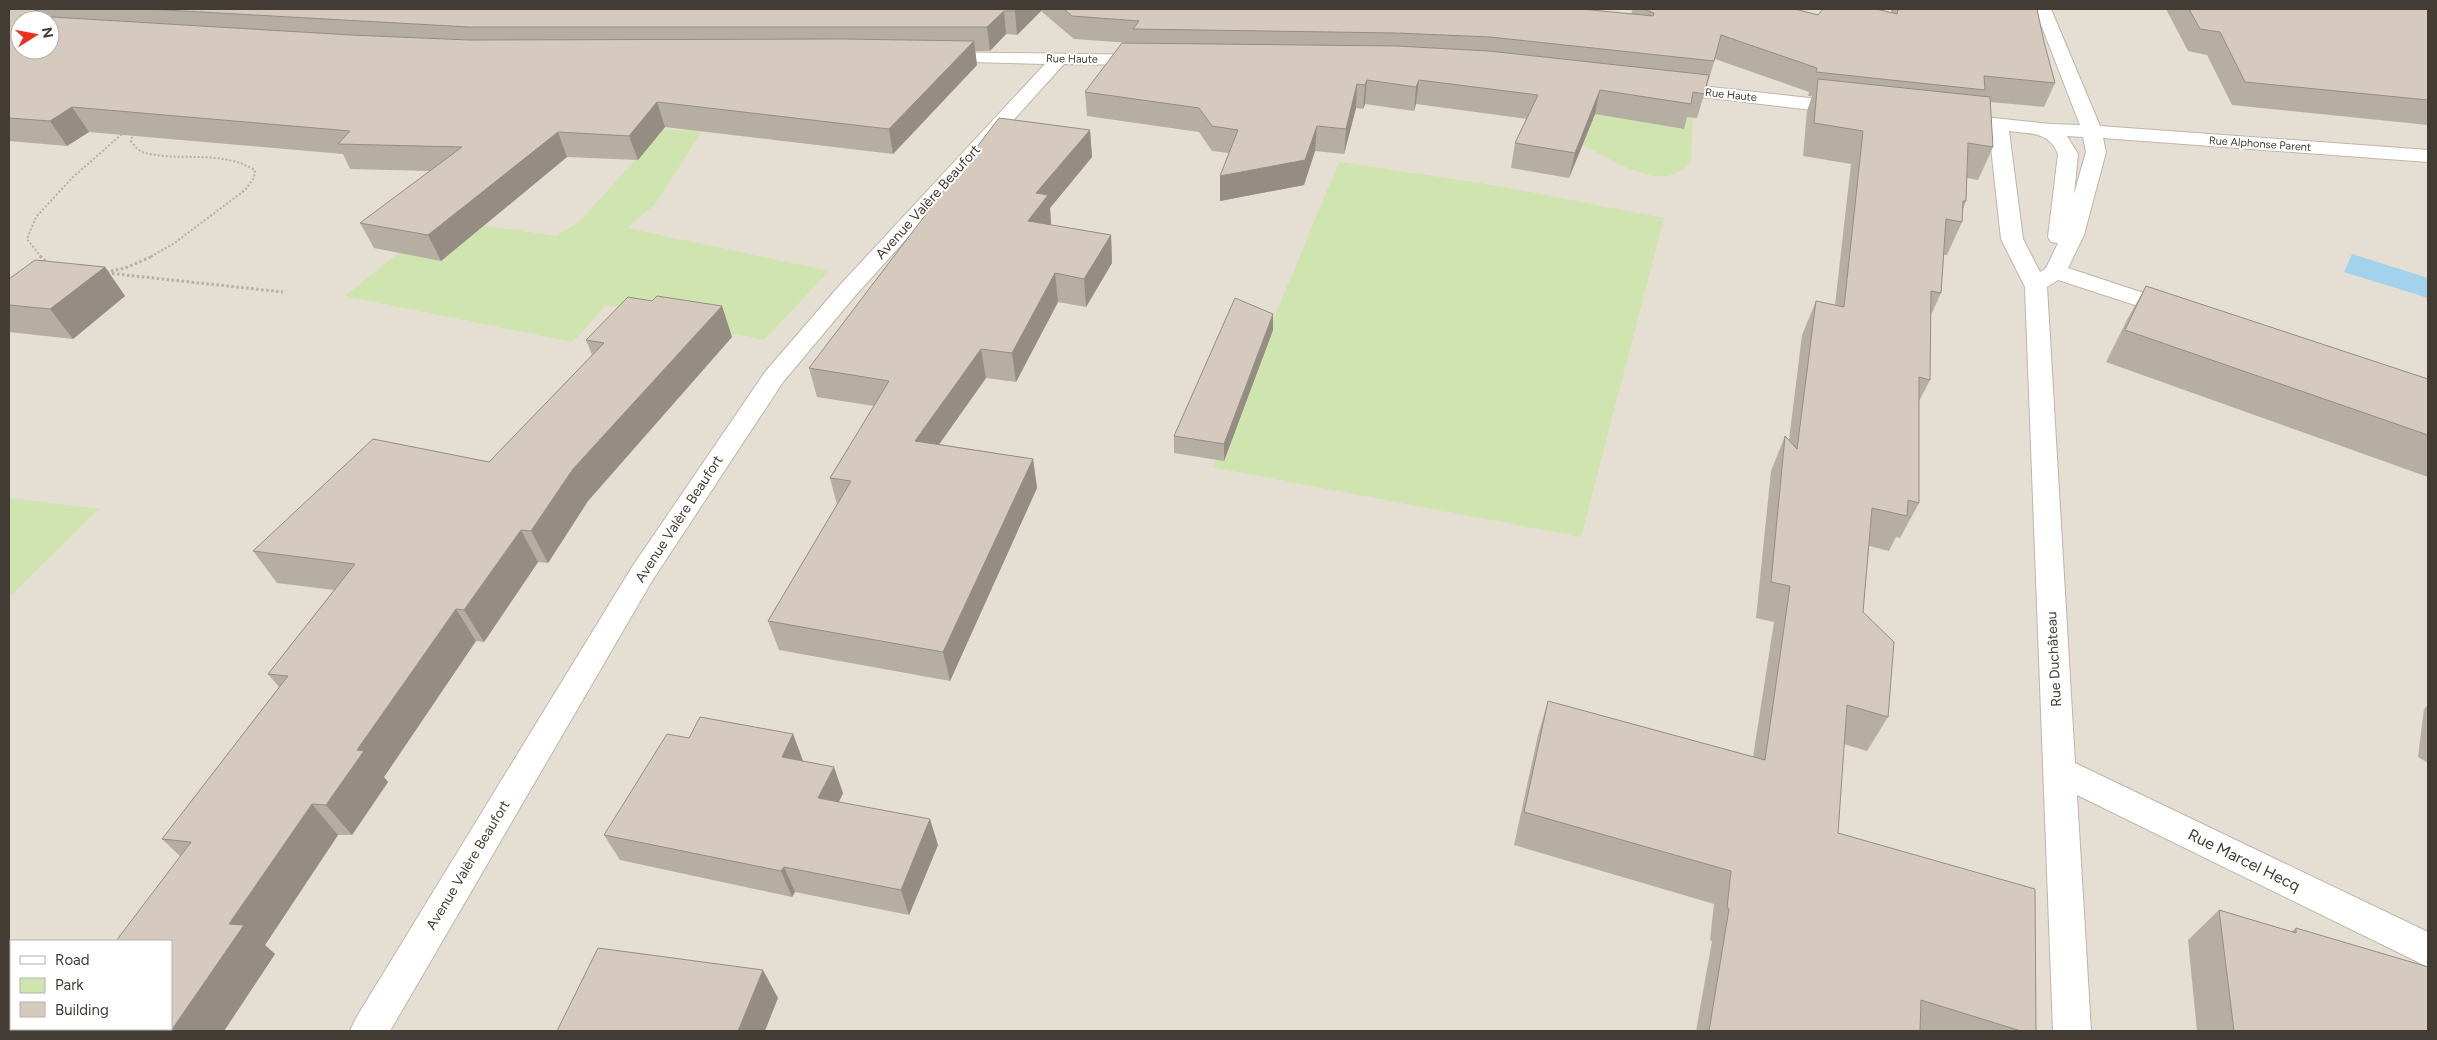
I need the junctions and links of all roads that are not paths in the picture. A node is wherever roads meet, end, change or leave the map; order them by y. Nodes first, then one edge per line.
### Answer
1 (2043, 9) edge
2 (925, 57) edge
3 (1059, 59) junction
4 (1167, 60) edge
5 (1646, 85) edge
6 (1860, 109) edge
7 (1938, 118) edge
8 (1998, 125) junction
9 (2050, 130) junction
10 (2092, 131) junction
11 (2428, 156) edge
12 (2046, 279) junction
13 (2195, 318) edge
14 (2060, 771) junction
15 (2428, 950) edge
16 (369, 1031) edge
17 (2072, 1031) edge

1 - 10 street
2 - 3 street, Rue Haute
3 - 4 street, Rue Haute
3 - 16 street, Avenue Valère Beaufort
5 - 6 street, Rue Haute
7 - 8 street
8 - 9 street
8 - 12 street
9 - 10 street
9 - 12 street
10 - 11 street, Rue Alphonse Parent
10 - 12 street
12 - 13 street
12 - 14 street, Rue Duchâteau
14 - 15 street, Rue Marcel Hecq
14 - 17 street, Rue Duchâteau

